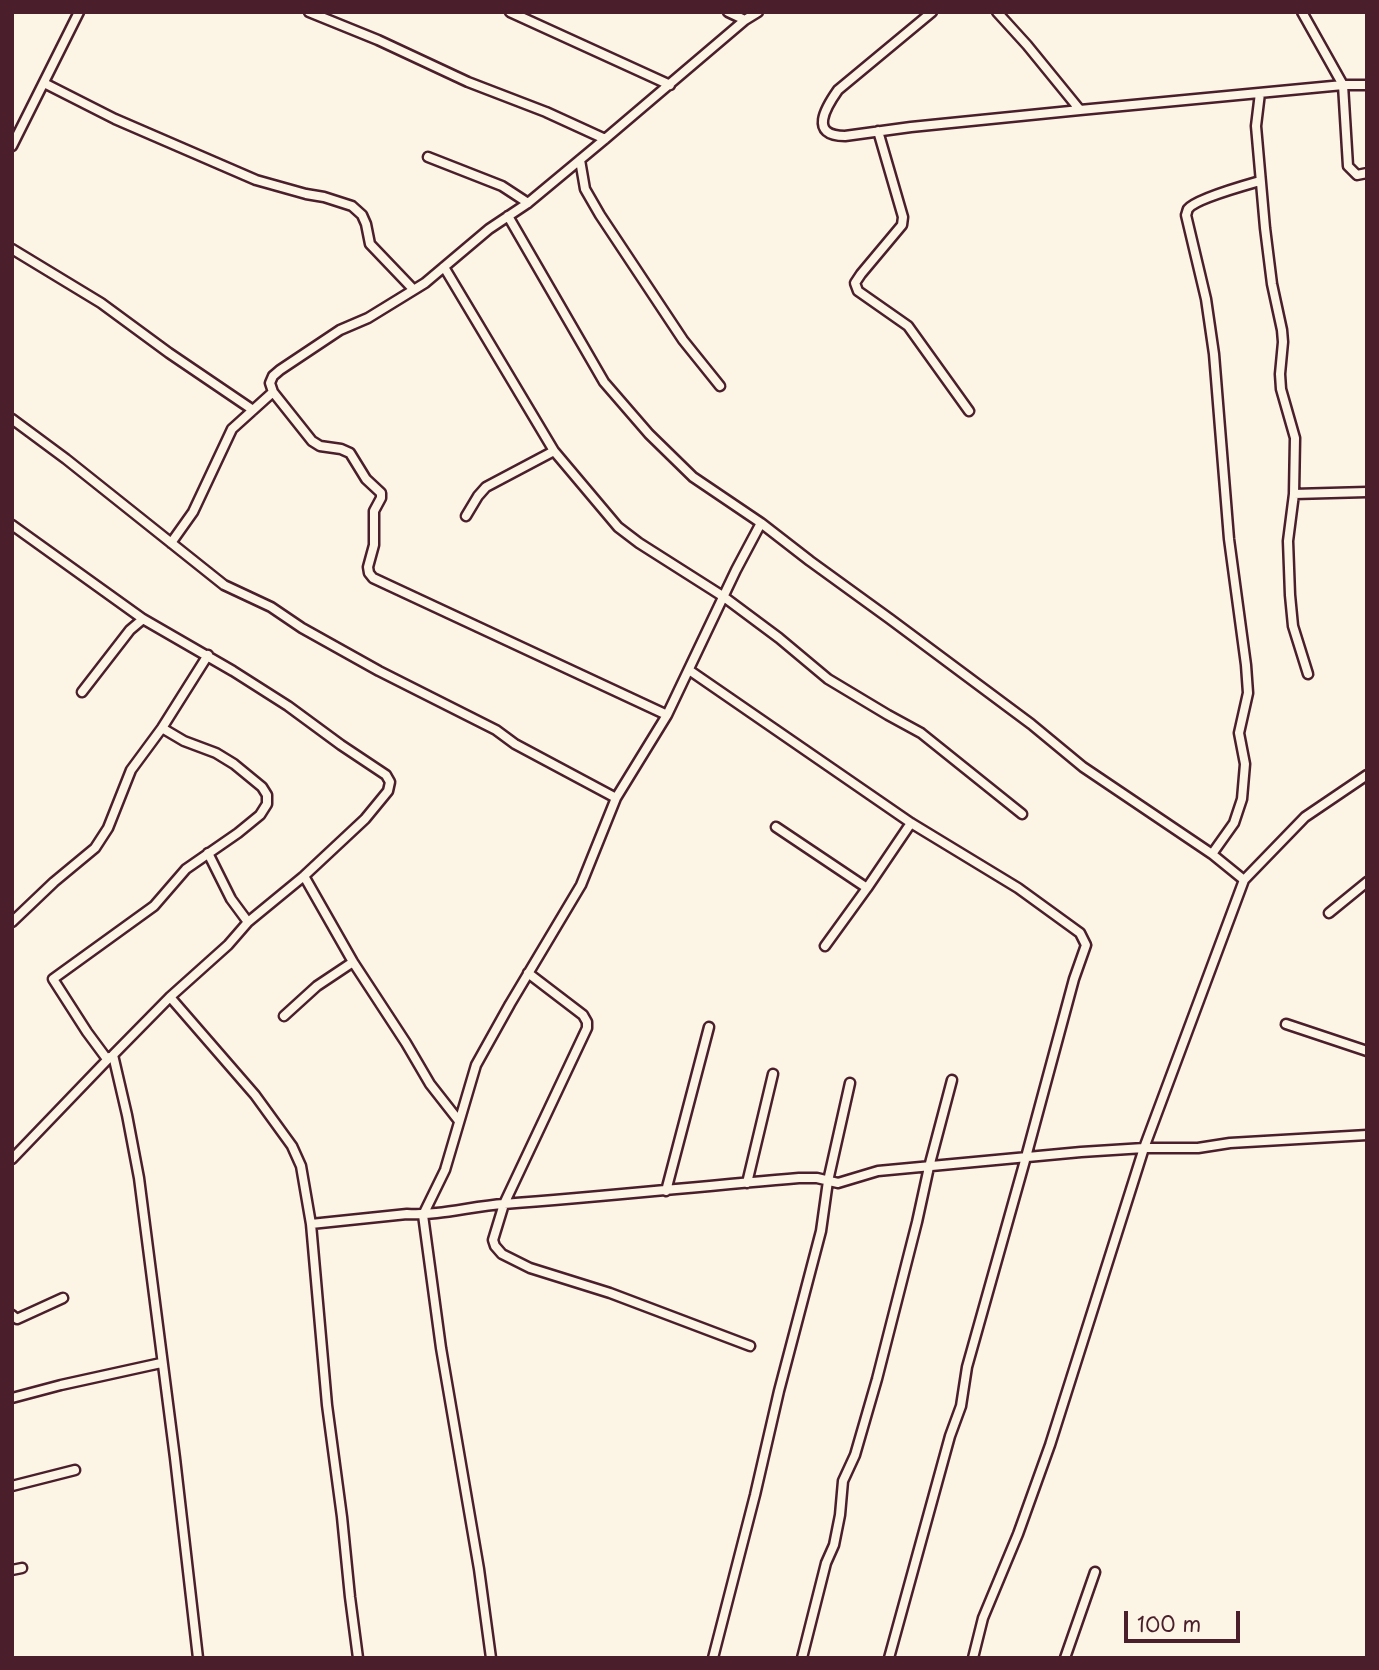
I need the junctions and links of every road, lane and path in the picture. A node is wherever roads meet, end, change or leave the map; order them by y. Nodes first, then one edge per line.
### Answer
1 (79, 12) edge
2 (309, 12) edge
3 (509, 12) edge
4 (728, 12) edge
5 (758, 12) edge
6 (932, 12) edge
7 (997, 12) edge
8 (1302, 12) edge
9 (745, 20) junction
10 (44, 83) junction
11 (670, 85) junction
12 (1343, 85) junction
13 (1367, 85) edge
14 (1260, 93) junction
15 (1080, 110) junction
16 (878, 131) junction
17 (605, 139) junction
18 (12, 146) edge
19 (428, 157) dead end
20 (580, 160) junction
21 (1367, 173) edge
22 (1260, 181) junction
23 (528, 203) junction
24 (508, 216) junction
25 (12, 249) edge
26 (444, 267) junction
27 (413, 289) junction
28 (720, 386) dead end
29 (274, 392) junction
30 (253, 410) junction
31 (969, 411) dead end
32 (12, 419) edge
33 (554, 451) junction
34 (1367, 492) edge
35 (1294, 494) junction
36 (466, 516) dead end
37 (761, 523) junction
38 (12, 524) edge
39 (172, 543) junction
40 (724, 597) junction
41 (143, 619) junction
42 (208, 655) junction
43 (689, 670) junction
44 (1308, 674) dead end
45 (82, 692) dead end
46 (667, 715) junction
47 (162, 728) junction
48 (1366, 776) edge
49 (616, 798) junction
50 (1022, 814) dead end
51 (911, 823) junction
52 (776, 827) dead end
53 (208, 853) junction
54 (1212, 854) junction
55 (304, 876) junction
56 (1244, 880) junction
57 (1367, 882) edge
58 (867, 888) junction
59 (1329, 914) dead end
60 (13, 919) edge
61 (248, 922) junction
62 (825, 946) dead end
63 (353, 962) junction
64 (528, 973) junction
65 (170, 996) junction
66 (284, 1016) dead end
67 (1286, 1024) dead end
68 (709, 1027) dead end
69 (1367, 1051) edge
70 (110, 1057) junction
71 (772, 1074) dead end
72 (952, 1080) dead end
73 (850, 1083) dead end
74 (459, 1121) junction
75 (1367, 1135) edge
76 (1144, 1148) junction
77 (1026, 1157) junction
78 (12, 1159) edge
79 (929, 1167) junction
80 (828, 1181) junction
81 (747, 1183) junction
82 (666, 1191) junction
83 (504, 1204) junction
84 (423, 1215) junction
85 (311, 1224) junction
86 (63, 1298) dead end
87 (12, 1315) edge
88 (750, 1346) dead end
89 (161, 1363) junction
90 (12, 1398) edge
91 (75, 1470) dead end
92 (12, 1486) edge
93 (1095, 1572) dead end
94 (198, 1658) edge
95 (358, 1658) edge
96 (491, 1658) edge
97 (713, 1658) edge
98 (802, 1658) edge
99 (889, 1658) edge
100 (973, 1658) edge
101 (1065, 1658) edge

1 - 10 street
2 - 17 street
3 - 11 street
4 - 9 street
5 - 9 street
6 - 16 street
7 - 15 street
8 - 12 street
9 - 11 street
10 - 18 street
10 - 27 street
11 - 17 street
12 - 13 street
12 - 14 street
12 - 21 street
14 - 15 street
14 - 22 street
15 - 16 street
16 - 31 street
17 - 20 street
19 - 23 street
20 - 23 street
20 - 28 street
22 - 35 street
22 - 54 street
23 - 24 street
24 - 26 street
24 - 37 street
25 - 30 street
26 - 27 street
26 - 33 street
27 - 29 street
29 - 30 street
29 - 46 street
30 - 39 street
32 - 39 street
33 - 36 street
33 - 40 street
34 - 35 street
35 - 44 street
37 - 40 street
37 - 54 street
38 - 41 street
39 - 49 street
40 - 43 street
40 - 50 street
41 - 42 street
41 - 45 street
42 - 47 street
42 - 55 street
43 - 46 street
43 - 51 street
46 - 49 street
47 - 53 street
47 - 60 street
48 - 56 street
49 - 64 street
51 - 58 street
51 - 77 street
52 - 58 street
53 - 61 street
53 - 70 street
54 - 56 street
55 - 61 street
55 - 63 street
56 - 76 street
57 - 59 street
58 - 62 street
61 - 65 street
63 - 66 street
63 - 74 street
64 - 74 street
64 - 83 street
65 - 70 street
65 - 85 street
67 - 69 street
68 - 82 street
70 - 78 street
70 - 89 street
71 - 81 street
72 - 79 street
73 - 80 street
74 - 84 street
75 - 76 street
76 - 77 street
76 - 100 street
77 - 79 street
77 - 99 street
79 - 80 street
79 - 98 street
80 - 81 street
80 - 97 street
81 - 82 street
82 - 83 street
83 - 84 street
83 - 88 street
84 - 85 street
84 - 96 street
85 - 95 street
86 - 87 street
89 - 90 street
89 - 94 street
91 - 92 street
93 - 101 street

